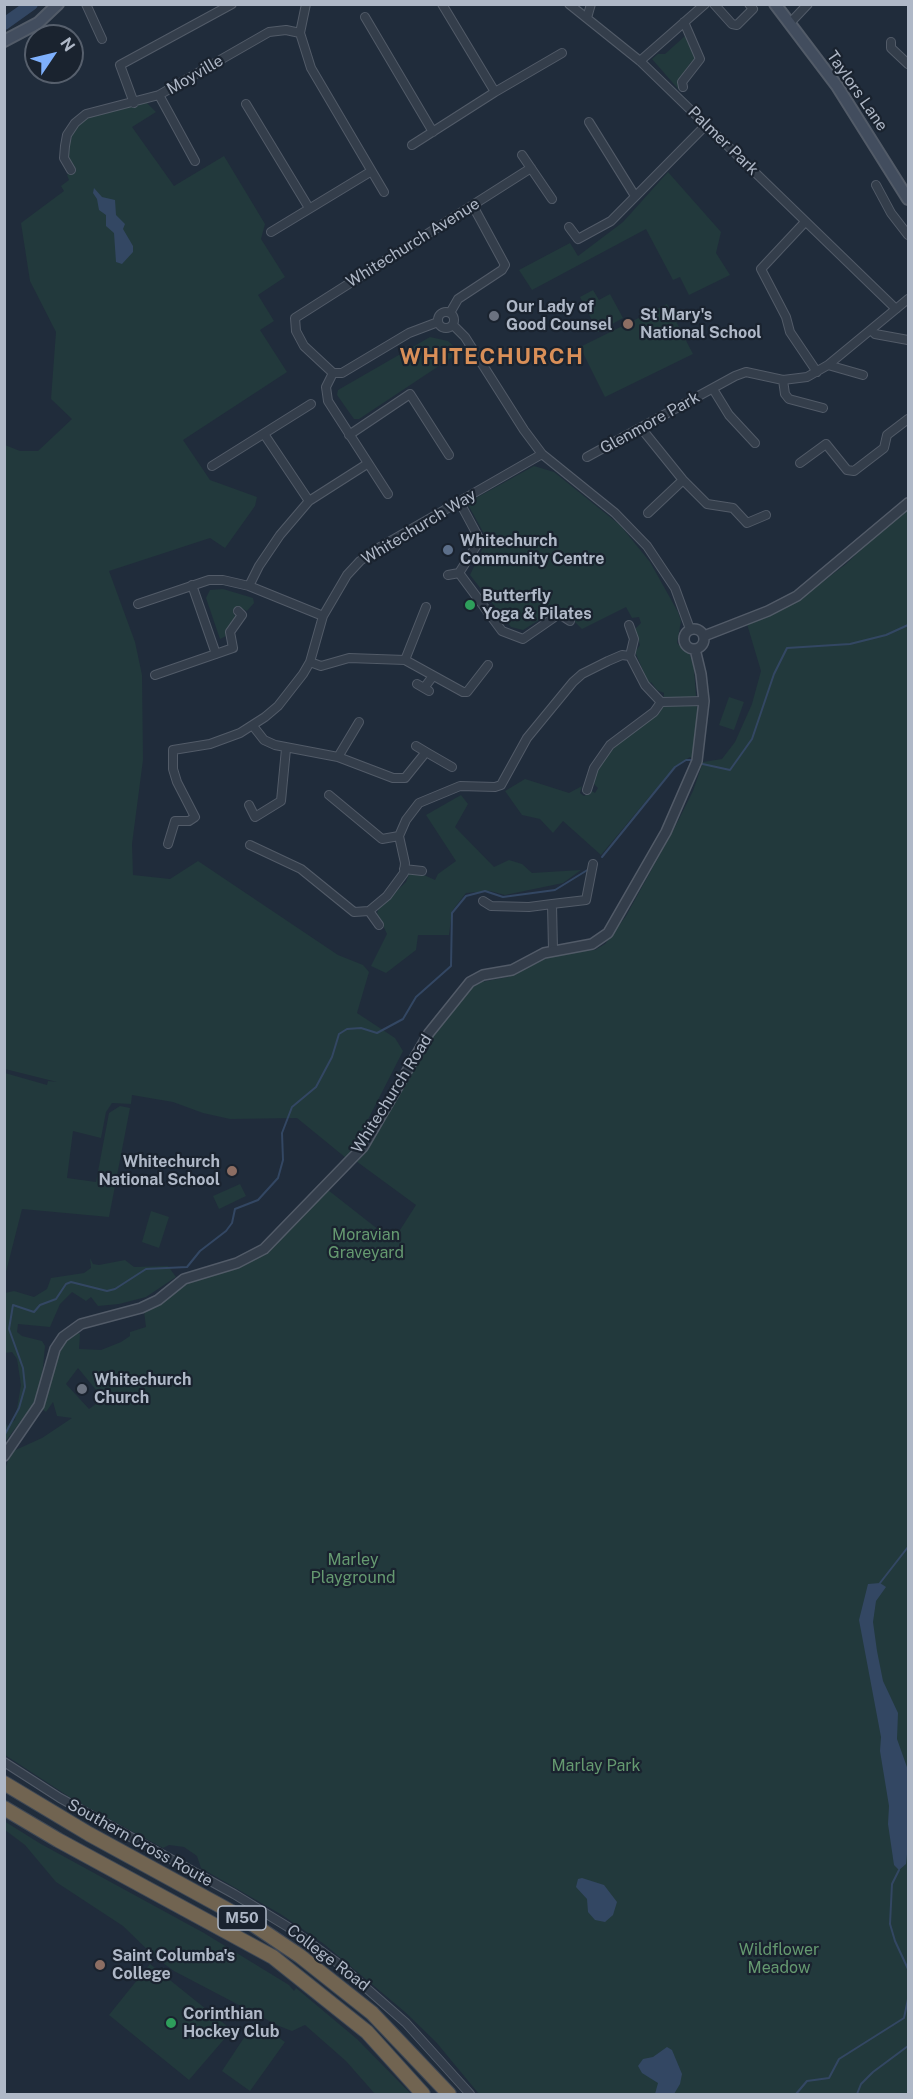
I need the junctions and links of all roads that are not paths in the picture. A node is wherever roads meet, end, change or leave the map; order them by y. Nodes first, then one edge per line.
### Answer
1 (58, 4) edge
2 (86, 4) edge
3 (232, 4) edge
4 (306, 4) edge
5 (442, 4) edge
6 (569, 4) edge
7 (591, 4) edge
8 (705, 4) edge
9 (714, 4) edge
10 (749, 4) edge
11 (775, 4) edge
12 (808, 4) edge
13 (365, 17) dead end
14 (587, 18) junction
15 (684, 22) junction
16 (790, 23) junction
17 (300, 33) junction
18 (102, 39) dead end
19 (4, 40) edge
20 (891, 42) dead end
21 (562, 53) dead end
22 (640, 61) junction
23 (909, 64) edge
24 (683, 87) dead end
25 (495, 92) junction
26 (159, 96) junction
27 (134, 102) junction
28 (246, 104) dead end
29 (589, 122) dead end
30 (706, 125) junction
31 (433, 132) junction
32 (412, 145) dead end
33 (522, 154) dead end
34 (195, 161) dead end
35 (531, 168) junction
36 (71, 170) dead end
37 (370, 172) junction
38 (876, 185) dead end
39 (384, 192) dead end
40 (635, 196) junction
41 (909, 199) edge
42 (552, 200) dead end
43 (473, 206) junction
44 (309, 208) junction
45 (805, 222) junction
46 (569, 226) dead end
47 (271, 232) dead end
48 (909, 235) edge
49 (909, 299) edge
50 (896, 309) junction
51 (450, 313) junction
52 (438, 322) junction
53 (453, 325) junction
54 (871, 330) junction
55 (909, 340) edge
56 (828, 365) junction
57 (817, 372) junction
58 (333, 373) junction
59 (863, 375) dead end
60 (783, 380) junction
61 (713, 389) junction
62 (311, 404) dead end
63 (823, 408) dead end
64 (909, 418) edge
65 (641, 428) junction
66 (264, 434) junction
67 (349, 435) junction
68 (755, 443) dead end
69 (542, 454) junction
70 (449, 455) dead end
71 (587, 457) dead end
72 (800, 463) dead end
73 (367, 464) junction
74 (212, 466) dead end
75 (682, 480) junction
76 (388, 494) dead end
77 (309, 501) junction
78 (459, 501) junction
79 (909, 503) edge
80 (648, 513) dead end
81 (766, 515) dead end
82 (459, 573) junction
83 (448, 575) dead end
84 (192, 585) junction
85 (249, 586) junction
86 (138, 604) dead end
87 (426, 607) dead end
88 (238, 611) dead end
89 (323, 616) junction
90 (570, 621) dead end
91 (629, 625) dead end
92 (690, 629) junction
93 (704, 636) junction
94 (695, 649) junction
95 (216, 654) junction
96 (630, 656) junction
97 (405, 660) junction
98 (310, 662) junction
99 (488, 665) dead end
100 (155, 675) dead end
101 (433, 676) junction
102 (423, 688) dead end
103 (704, 700) junction
104 (661, 702) junction
105 (359, 722) dead end
106 (253, 726) junction
107 (416, 746) dead end
108 (286, 748) junction
109 (426, 752) junction
110 (338, 757) junction
111 (452, 767) dead end
112 (587, 790) dead end
113 (329, 795) dead end
114 (249, 805) dead end
115 (399, 836) junction
116 (168, 844) dead end
117 (250, 845) dead end
118 (594, 864) dead end
119 (404, 869) junction
120 (422, 871) dead end
121 (483, 901) dead end
122 (552, 904) junction
123 (369, 911) junction
124 (379, 925) dead end
125 (553, 950) junction
126 (4, 1456) edge
127 (4, 1762) edge
128 (4, 1783) edge
129 (4, 1808) edge
130 (423, 2094) edge
131 (449, 2094) edge
132 (470, 2094) edge

1 - 19 main road
2 - 18 street
3 - 27 street
4 - 17 street
5 - 25 street
6 - 14 street, Palmer Park
7 - 14 street
8 - 15 street
9 - 10 street
11 - 16 main road, Taylors Lane
12 - 16 street
13 - 31 street
14 - 22 street, Palmer Park
15 - 22 street
15 - 24 street, Palmer Park
16 - 41 main road, Taylors Lane
17 - 26 street, Moyville
17 - 37 street
20 - 23 street
21 - 25 street
22 - 30 street, Palmer Park
25 - 31 street
26 - 27 street
26 - 34 street, Moyville
27 - 36 street
28 - 44 street
29 - 40 street
30 - 40 street
30 - 45 street, Palmer Park
31 - 32 street
33 - 35 street
35 - 42 street
35 - 43 street, Whitechurch Avenue
37 - 39 street
37 - 44 street
38 - 48 street
40 - 46 street
43 - 51 street
43 - 58 street, Whitechurch Avenue
44 - 47 street
45 - 50 street, Palmer Park
45 - 57 street
49 - 50 street
50 - 54 street
51 - 52 street
51 - 53 street
52 - 53 street
52 - 58 street
53 - 69 street
54 - 55 street
54 - 56 street
56 - 57 street
56 - 59 street
57 - 60 street
58 - 67 street
60 - 61 street, Glenmore Park
60 - 63 street
61 - 65 street, Glenmore Park
61 - 68 street, Glenmore Park
62 - 66 street
64 - 72 street
65 - 71 street, Glenmore Park
65 - 75 street
66 - 74 street
66 - 77 street
67 - 70 street
67 - 73 street
69 - 78 street, Whitechurch Way
69 - 92 street
73 - 76 street
73 - 77 street
75 - 80 street
75 - 81 street
77 - 85 street
78 - 82 street
78 - 89 street, Whitechurch Way
79 - 93 street
82 - 83 street
82 - 90 street
84 - 85 street
84 - 86 street
84 - 95 street
85 - 89 street
87 - 97 street
88 - 95 street
89 - 98 street, Whitechurch Way
91 - 96 street
92 - 93 street
92 - 94 street, Whitechurch Road
93 - 94 street
94 - 103 street, Whitechurch Road
95 - 100 street
96 - 104 street
96 - 115 street
97 - 98 street
97 - 101 street
98 - 106 street, Whitechurch Way
99 - 101 street
101 - 102 street
103 - 104 street
103 - 125 street, Whitechurch Road
104 - 112 street
105 - 110 street
106 - 108 street
106 - 116 street, Whitechurch Way
107 - 109 street
108 - 110 street
108 - 114 street
109 - 110 street
109 - 111 street
113 - 115 street
115 - 119 street
117 - 123 street
118 - 122 street
119 - 120 street
119 - 123 street
121 - 122 street
122 - 125 street
123 - 124 street
125 - 126 street, Whitechurch Road
127 - 132 street, College Road
128 - 131 highway, Southern Cross Route / M50
129 - 130 highway, M50

